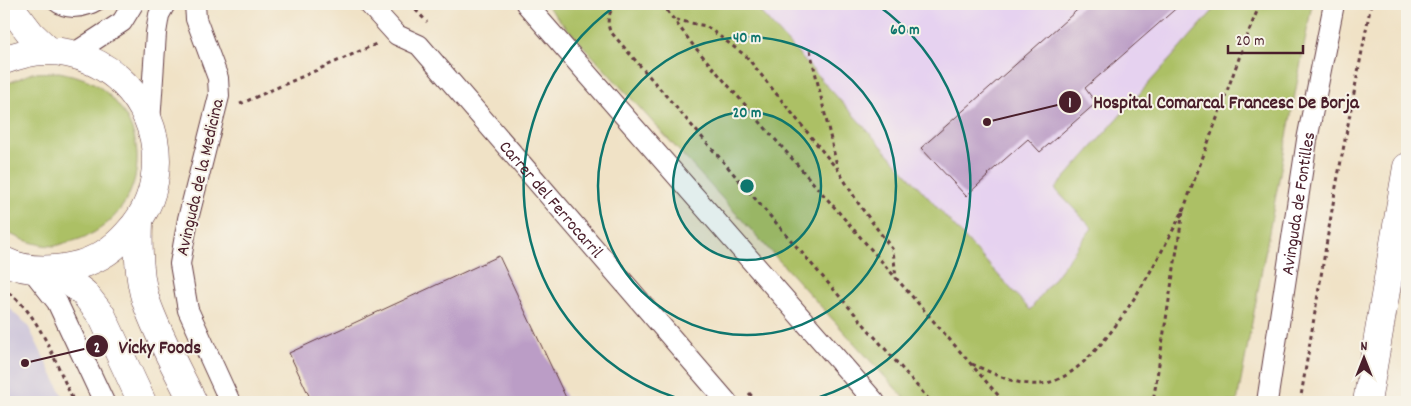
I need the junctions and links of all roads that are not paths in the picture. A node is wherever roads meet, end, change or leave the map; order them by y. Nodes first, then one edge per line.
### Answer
1 (8, 4) edge
2 (52, 4) edge
3 (100, 4) edge
4 (133, 4) edge
5 (166, 4) edge
6 (195, 4) edge
7 (368, 4) edge
8 (526, 4) edge
9 (1334, 4) edge
10 (60, 52) junction
11 (4, 60) edge
12 (150, 123) junction
13 (1407, 167) edge
14 (138, 222) junction
15 (4, 261) edge
16 (43, 270) junction
17 (104, 402) edge
18 (142, 402) edge
19 (193, 402) edge
20 (230, 402) edge
21 (727, 402) edge
22 (875, 402) edge
23 (1268, 402) edge
24 (1367, 402) edge

1 - 10 main road
2 - 3 lane
4 - 10 street
5 - 12 street
6 - 20 street, Avinguda de la Medicina
7 - 21 street, Carrer del Ferrocarril
8 - 22 street
9 - 23 street, Avinguda de Fontilles
10 - 11 main road
10 - 12 main road
12 - 14 main road
13 - 24 main road
14 - 16 main road
14 - 19 main road
15 - 16 main road
16 - 17 street
16 - 18 main road

